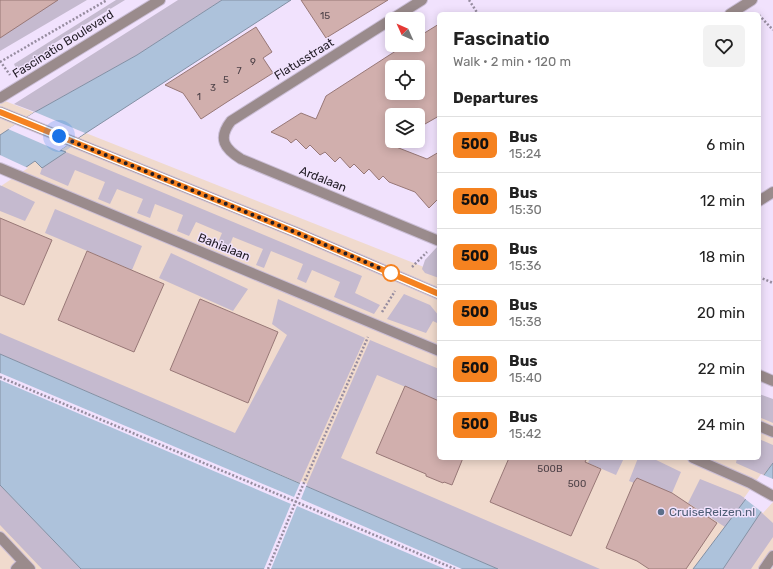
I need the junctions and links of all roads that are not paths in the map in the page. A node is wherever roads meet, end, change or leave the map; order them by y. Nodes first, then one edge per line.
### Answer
1 (160, 0) edge
2 (422, 0) edge
3 (752, 0) edge
4 (403, 12) edge
5 (733, 12) edge
6 (385, 23) edge
7 (0, 98) edge
8 (0, 112) edge
9 (231, 121) joint
10 (0, 168) edge
11 (773, 192) edge
12 (761, 200) edge
13 (437, 239) edge
14 (437, 293) edge
15 (437, 349) edge
16 (761, 376) edge
17 (773, 381) edge
18 (761, 427) edge
19 (773, 432) edge
20 (698, 460) edge
21 (773, 496) edge
22 (0, 537) edge
23 (773, 556) edge
24 (23, 567) edge
25 (764, 569) edge

1 - 7 street, Fascinatio Boulevard
2 - 4 street, Flatusstraat
3 - 5 street
6 - 9 street, Flatusstraat
8 - 14 street
9 - 13 street, Ardalaan
10 - 15 street, Bahialaan
11 - 12 street
16 - 17 street
18 - 19 street
20 - 21 street
22 - 24 street
23 - 25 street

